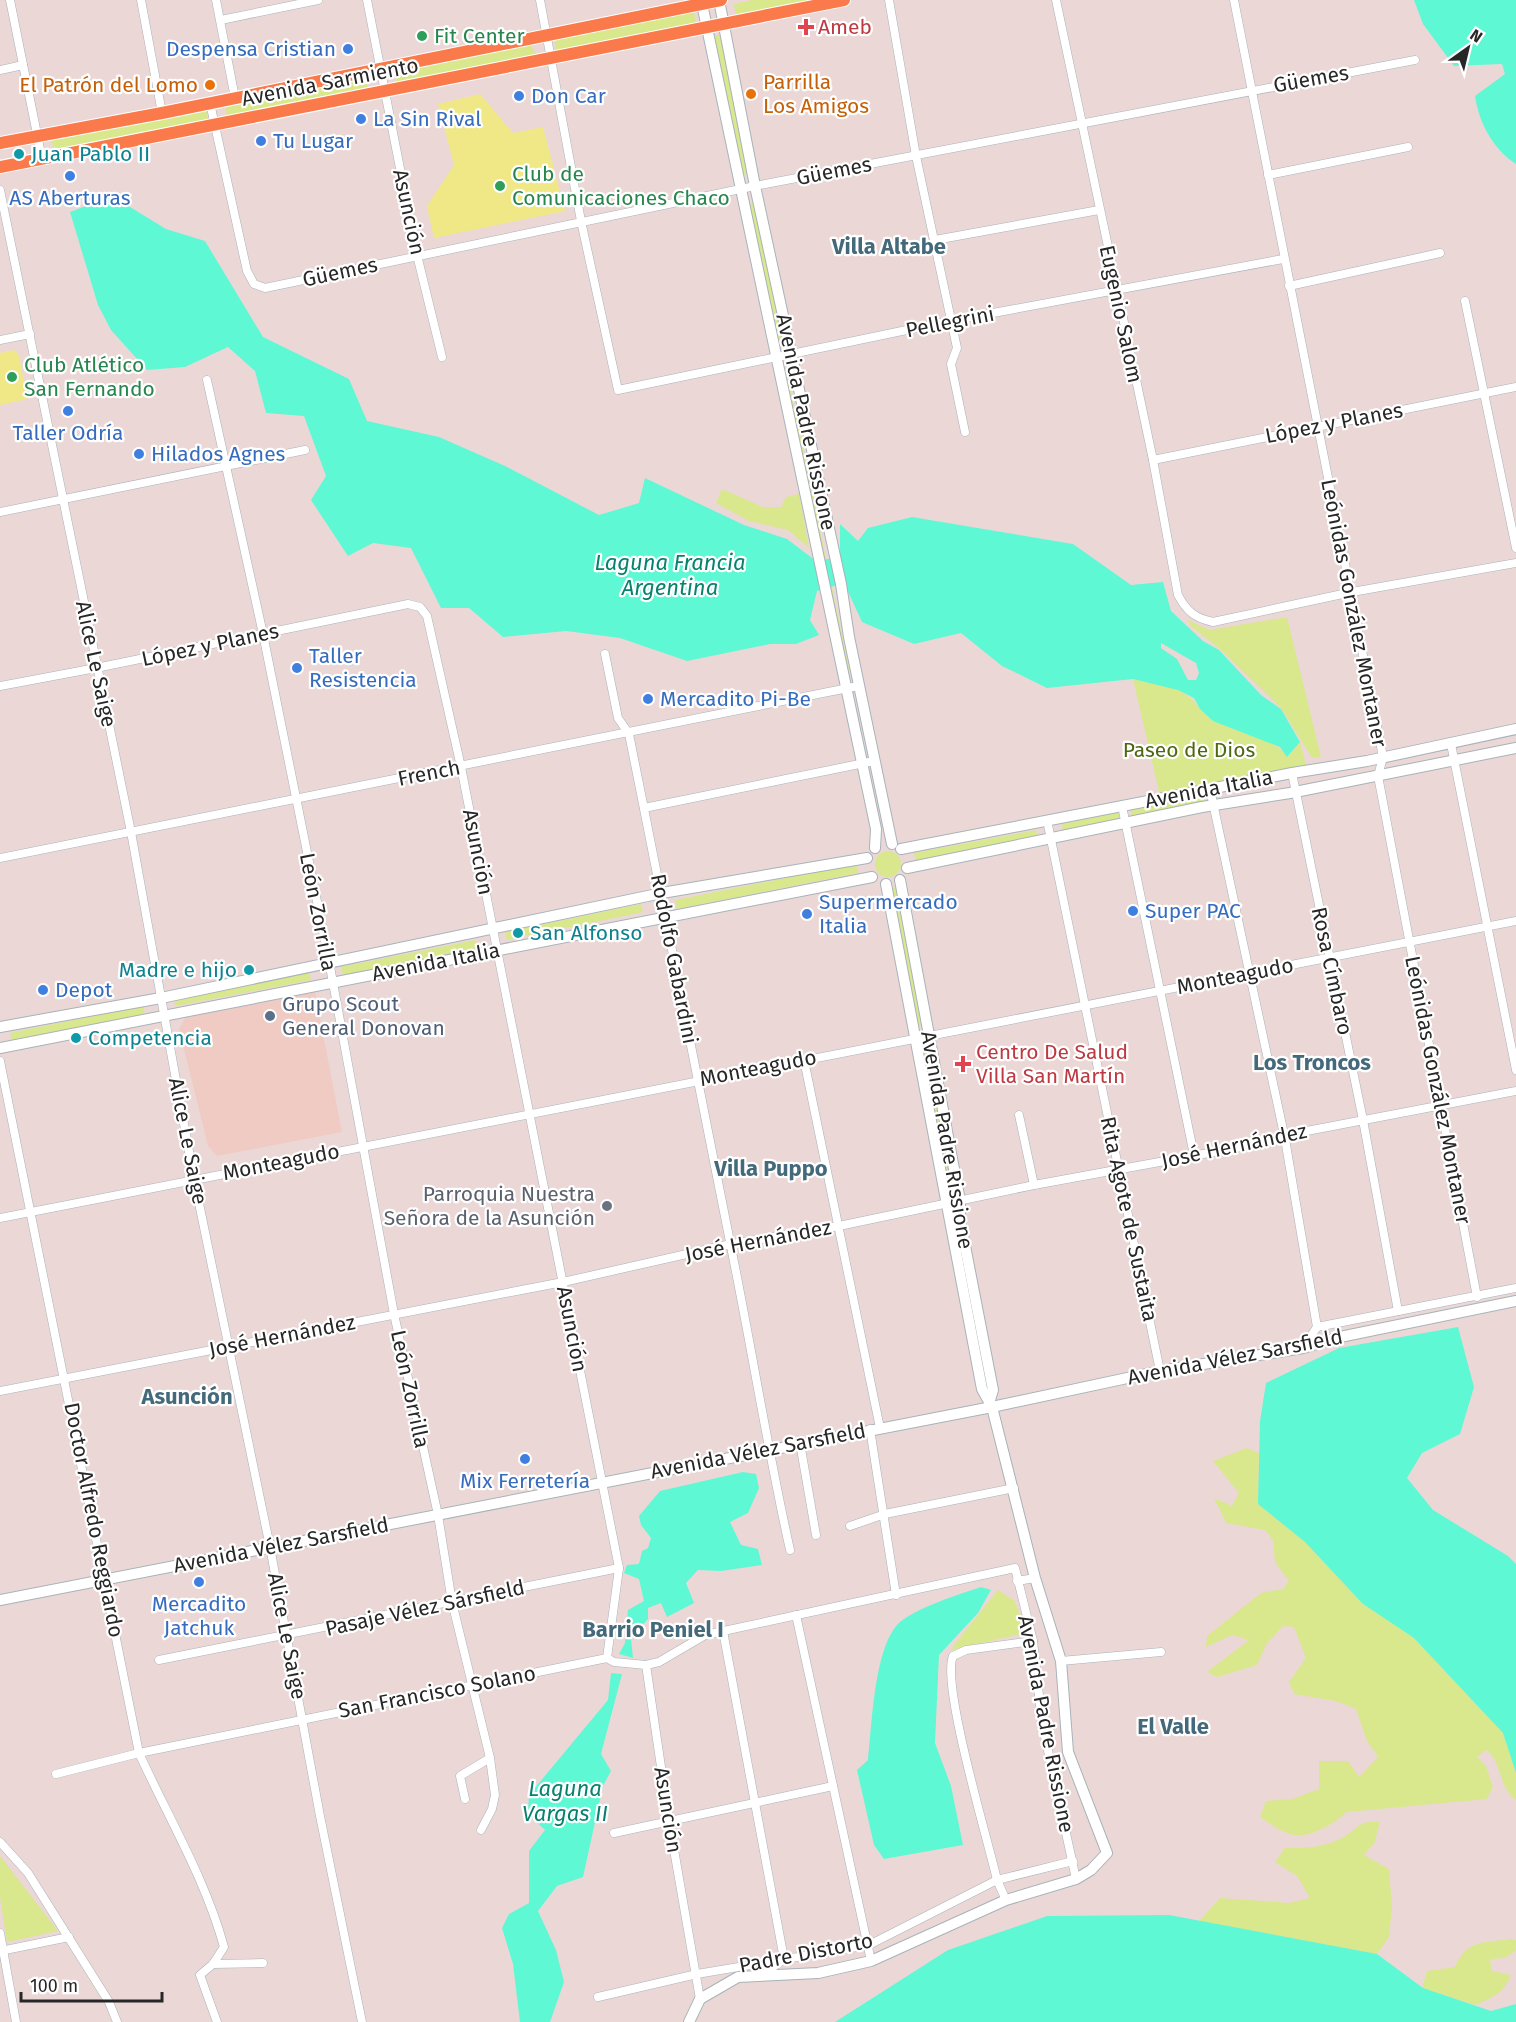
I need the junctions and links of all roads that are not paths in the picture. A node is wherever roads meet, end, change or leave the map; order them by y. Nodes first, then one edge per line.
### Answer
1 (9, 0) edge
2 (141, 0) edge
3 (216, 0) edge
4 (318, 0) edge
5 (367, 0) edge
6 (540, 0) edge
7 (844, 0) edge
8 (889, 0) edge
9 (1056, 0) edge
10 (1234, 0) edge
11 (713, 1) edge
12 (221, 20) junction
13 (724, 24) junction
14 (708, 27) junction
15 (547, 35) junction
16 (551, 59) junction
17 (1415, 60) dead end
18 (23, 65) junction
19 (381, 67) junction
20 (0, 70) edge
21 (384, 90) junction
22 (1251, 90) junction
23 (235, 98) junction
24 (210, 103) junction
25 (162, 113) junction
26 (215, 124) junction
27 (1082, 124) junction
28 (37, 135) junction
29 (0, 143) edge
30 (1408, 147) dead end
31 (916, 156) junction
32 (42, 159) junction
33 (0, 167) edge
34 (1268, 175) junction
35 (755, 186) junction
36 (0, 190) edge
37 (741, 190) junction
38 (1099, 210) junction
39 (581, 221) junction
40 (935, 240) junction
41 (1440, 254) dead end
42 (417, 255) junction
43 (1283, 259) junction
44 (1288, 286) junction
45 (1117, 292) junction
46 (1465, 301) dead end
47 (950, 321) junction
48 (30, 334) junction
49 (0, 340) edge
50 (791, 355) junction
51 (441, 357) dead end
52 (776, 358) junction
53 (207, 380) dead end
54 (1516, 387) edge
55 (1483, 393) junction
56 (1317, 427) junction
57 (965, 432) dead end
58 (304, 450) dead end
59 (1152, 460) junction
60 (225, 468) junction
61 (63, 500) junction
62 (0, 512) edge
63 (1516, 548) edge
64 (1516, 563) edge
65 (1352, 592) junction
66 (420, 607) joint
67 (263, 634) junction
68 (605, 654) dead end
69 (96, 668) junction
70 (0, 686) edge
71 (858, 686) junction
72 (845, 689) junction
73 (1516, 729) edge
74 (629, 734) junction
75 (1451, 744) junction
76 (1516, 748) edge
77 (1383, 757) junction
78 (1454, 759) junction
79 (874, 760) junction
80 (862, 763) junction
81 (461, 767) junction
82 (1292, 772) junction
83 (1377, 776) junction
84 (1210, 789) junction
85 (1295, 793) junction
86 (296, 800) junction
87 (1213, 805) junction
88 (1122, 806) junction
89 (644, 808) junction
90 (1047, 820) junction
91 (1127, 822) junction
92 (131, 832) junction
93 (1052, 837) junction
94 (896, 847) junction
95 (875, 848) junction
96 (0, 858) edge
97 (867, 858) junction
98 (907, 868) junction
99 (872, 877) junction
100 (900, 880) junction
101 (886, 884) junction
102 (662, 894) junction
103 (668, 917) junction
104 (1516, 921) edge
105 (1487, 925) junction
106 (493, 928) junction
107 (1410, 942) junction
108 (497, 950) junction
109 (1330, 957) junction
110 (328, 961) junction
111 (1248, 973) junction
112 (332, 981) junction
113 (1160, 991) junction
114 (161, 998) junction
115 (1087, 1007) junction
116 (165, 1016) junction
117 (0, 1027) edge
118 (928, 1034) junction
119 (914, 1037) junction
120 (0, 1048) edge
121 (804, 1060) junction
122 (0, 1061) edge
123 (1516, 1070) edge
124 (696, 1079) junction
125 (1516, 1091) edge
126 (1442, 1106) junction
127 (530, 1115) junction
128 (1018, 1115) dead end
129 (1363, 1120) junction
130 (1285, 1139) junction
131 (364, 1146) junction
132 (1194, 1155) junction
133 (1117, 1170) junction
134 (194, 1179) junction
135 (1034, 1185) junction
136 (960, 1201) junction
137 (946, 1204) junction
138 (29, 1212) junction
139 (0, 1218) edge
140 (839, 1226) junction
141 (731, 1244) junction
142 (562, 1281) junction
143 (1516, 1288) edge
144 (1477, 1297) junction
145 (1516, 1301) edge
146 (1398, 1311) junction
147 (394, 1314) junction
148 (1317, 1327) junction
149 (229, 1346) junction
150 (1303, 1348) junction
151 (1160, 1371) junction
152 (66, 1379) junction
153 (0, 1391) edge
154 (991, 1403) junction
155 (875, 1428) junction
156 (800, 1443) junction
157 (767, 1449) junction
158 (603, 1481) junction
159 (1014, 1488) junction
160 (885, 1514) junction
161 (438, 1515) junction
162 (850, 1526) dead end
163 (816, 1535) dead end
164 (270, 1547) junction
165 (790, 1550) dead end
166 (619, 1568) junction
167 (1035, 1578) junction
168 (106, 1579) junction
169 (1017, 1581) junction
170 (896, 1595) junction
171 (0, 1600) edge
172 (452, 1602) junction
173 (796, 1615) junction
174 (723, 1631) junction
175 (287, 1636) junction
176 (1033, 1641) junction
177 (1161, 1652) dead end
178 (607, 1658) junction
179 (159, 1660) dead end
180 (1061, 1661) junction
181 (646, 1665) junction
182 (472, 1686) junction
183 (303, 1720) junction
184 (139, 1753) junction
185 (490, 1758) junction
186 (56, 1774) dead end
187 (833, 1786) junction
188 (465, 1799) dead end
189 (754, 1804) junction
190 (669, 1821) junction
191 (481, 1830) dead end
192 (614, 1833) dead end
193 (0, 1842) edge
194 (1073, 1861) junction
195 (1091, 1870) joint
196 (1076, 1879) junction
197 (997, 1880) junction
198 (1006, 1900) junction
199 (0, 1933) edge
200 (69, 1937) junction
201 (869, 1945) junction
202 (1, 1951) edge
203 (784, 1959) junction
204 (871, 1960) junction
205 (213, 1964) junction
206 (263, 1964) dead end
207 (697, 1974) junction
208 (764, 1974) junction
209 (598, 1997) dead end
210 (700, 1999) junction
211 (16, 2022) edge
212 (117, 2022) edge
213 (217, 2022) edge
214 (362, 2022) edge
215 (689, 2022) edge

1 - 18 street
2 - 25 street
3 - 12 street
4 - 12 street
5 - 19 street, Asunción
6 - 15 street
7 - 13 main road, Avenida Sarmiento
8 - 31 street
9 - 27 street, Eugenio Salom
10 - 22 street, Leónidas González Montaner
11 - 13 main road, Avenida Padre Rissione
11 - 14 main road, Avenida Padre Rissione
11 - 15 main road, Avenida Sarmiento
12 - 23 street
13 - 14 main road, Avenida Sarmiento
13 - 35 main road, Avenida Padre Rissione
14 - 16 main road, Avenida Sarmiento
14 - 37 main road, Avenida Padre Rissione
15 - 16 street
15 - 19 main road, Avenida Sarmiento
16 - 21 main road, Avenida Sarmiento
16 - 39 street
17 - 22 street, Güemes
18 - 20 street
18 - 28 street
19 - 21 street, Asunción
19 - 23 main road, Avenida Sarmiento
21 - 26 main road, Avenida Sarmiento
21 - 42 street, Asunción
22 - 27 street, Güemes
22 - 34 street, Leónidas González Montaner
23 - 24 main road, Avenida Sarmiento
24 - 25 main road, Avenida Sarmiento
24 - 26 street
25 - 28 main road, Avenida Sarmiento
26 - 32 main road, Avenida Sarmiento
26 - 42 street, Güemes
27 - 31 street, Güemes
27 - 38 street, Eugenio Salom
28 - 29 main road, Avenida Sarmiento
28 - 32 street
30 - 34 street
31 - 35 street, Güemes
31 - 40 street
32 - 33 main road, Avenida Sarmiento
34 - 43 street, Leónidas González Montaner
35 - 37 street, Güemes
35 - 50 main road, Avenida Padre Rissione
36 - 48 street, Alice Le Saige
37 - 39 street, Güemes
37 - 52 main road, Avenida Padre Rissione
38 - 40 street
38 - 45 street, Eugenio Salom
39 - 42 street, Güemes
39 - 52 street, Pellegrini
40 - 47 street
41 - 44 street
42 - 51 street, Asunción
43 - 44 street, Leónidas González Montaner
43 - 45 street, Pellegrini
44 - 56 street, Leónidas González Montaner
45 - 47 street, Pellegrini
45 - 59 street, Eugenio Salom
46 - 55 street
47 - 50 street, Pellegrini
47 - 57 street
48 - 49 street
48 - 61 street, Alice Le Saige
50 - 52 street, Pellegrini
50 - 71 main road, Avenida Padre Rissione
52 - 72 main road, Avenida Padre Rissione
53 - 60 street, León Zorrilla
54 - 55 street, López y Planes
55 - 56 street, López y Planes
55 - 63 street
56 - 59 street, López y Planes
56 - 65 street, Leónidas González Montaner
58 - 60 street
59 - 65 street, Eugenio Salom
60 - 61 street
60 - 67 street, León Zorrilla
61 - 62 street
61 - 69 street, Alice Le Saige
64 - 65 street
65 - 77 street, Leónidas González Montaner
66 - 67 street, López y Planes
66 - 81 street, Asunción
67 - 69 street, López y Planes
67 - 86 street, León Zorrilla
68 - 74 street, Rodolfo Gabardini
69 - 70 street, López y Planes
69 - 92 street, Alice Le Saige
71 - 72 street, French
71 - 79 main road, Avenida Padre Rissione
72 - 74 street, French
72 - 80 main road, Avenida Padre Rissione
73 - 75 main road, Avenida Italia
74 - 81 street, French
74 - 89 street, Rodolfo Gabardini
75 - 77 main road, Avenida Italia
75 - 78 street
76 - 78 main road, Avenida Italia
77 - 82 main road, Avenida Italia
77 - 83 street, Leónidas González Montaner
78 - 83 main road, Avenida Italia
78 - 105 street
79 - 80 street
79 - 94 main road, Avenida Padre Rissione
80 - 89 street
80 - 95 main road, Avenida Padre Rissione
81 - 86 street, French
81 - 106 street, Asunción
82 - 84 main road, Avenida Italia
82 - 85 street, Rosa Címbaro
83 - 85 main road, Avenida Italia
83 - 107 street, Leónidas González Montaner
84 - 87 street
84 - 88 main road, Avenida Italia
85 - 87 main road, Avenida Italia
85 - 109 street, Rosa Címbaro
86 - 92 street, French
86 - 110 street, León Zorrilla
87 - 91 main road, Avenida Italia
87 - 111 street
88 - 90 main road, Avenida Italia
88 - 91 street
89 - 102 street, Rodolfo Gabardini
90 - 93 street, Rita Agote de Sustaita
90 - 94 main road, Avenida Italia
91 - 93 main road, Avenida Italia
91 - 113 street
92 - 96 street, French
92 - 114 street, Alice Le Saige
93 - 98 main road, Avenida Italia
93 - 115 street, Rita Agote de Sustaita
94 - 95 main road
94 - 98 main road
95 - 97 main road
97 - 99 main road
97 - 102 main road, Avenida Italia
98 - 100 main road
99 - 101 main road
99 - 103 main road, Avenida Italia
100 - 101 main road
100 - 118 main road, Avenida Padre Rissione
101 - 119 main road, Avenida Padre Rissione
102 - 103 street, Rodolfo Gabardini
102 - 106 main road, Avenida Italia
103 - 108 main road, Avenida Italia
103 - 124 street, Rodolfo Gabardini
104 - 105 street, Monteagudo
105 - 107 street, Monteagudo
105 - 123 street
106 - 108 street, Asunción
106 - 110 main road, Avenida Italia
107 - 109 street, Monteagudo
107 - 126 street, Leónidas González Montaner
108 - 112 main road, Avenida Italia
108 - 127 street, Asunción
109 - 111 street, Monteagudo
109 - 129 street, Rosa Címbaro
110 - 112 street, León Zorrilla
110 - 114 main road, Avenida Italia
111 - 113 street, Monteagudo
111 - 130 street
112 - 116 main road, Avenida Italia
112 - 131 street, León Zorrilla
113 - 115 street, Monteagudo
113 - 132 street
114 - 116 street, Alice Le Saige
114 - 117 main road, Avenida Italia
115 - 118 street, Monteagudo
115 - 133 street, Rita Agote de Sustaita
116 - 120 main road, Avenida Italia
116 - 134 street, Alice Le Saige
118 - 119 street, Monteagudo
118 - 136 main road, Avenida Padre Rissione
119 - 121 street, Monteagudo
119 - 137 main road, Avenida Padre Rissione
121 - 124 street, Monteagudo
121 - 140 street
122 - 138 street, Doctor Alfredo Reggiardo
124 - 127 street, Monteagudo
124 - 141 street, Rodolfo Gabardini
125 - 126 street, José Hernández
126 - 129 street, José Hernández
126 - 144 street, Leónidas González Montaner
127 - 131 street, Monteagudo
127 - 142 street, Asunción
128 - 135 street
129 - 130 street, José Hernández
129 - 146 street, Rosa Címbaro
130 - 132 street, José Hernández
130 - 148 street
131 - 134 street, Monteagudo
131 - 147 street, León Zorrilla
132 - 133 street, José Hernández
133 - 135 street, José Hernández
133 - 151 street, Rita Agote de Sustaita
134 - 138 street, Monteagudo
134 - 149 street, Alice Le Saige
135 - 136 street, José Hernández
136 - 137 street, José Hernández
136 - 154 main road, Avenida Padre Rissione
137 - 140 street, José Hernández
137 - 154 main road, Avenida Padre Rissione
138 - 139 street, Monteagudo
138 - 152 street, Doctor Alfredo Reggiardo
140 - 141 street, José Hernández
140 - 155 street
141 - 142 street, José Hernández
141 - 157 street, Rodolfo Gabardini
142 - 147 street, José Hernández
142 - 158 street, Asunción
143 - 144 street, Avenida Vélez Sarsfield
144 - 146 street, Avenida Vélez Sarsfield
145 - 150 main road, Avenida Vélez Sarsfield
146 - 148 street, Avenida Vélez Sarsfield
147 - 149 street, José Hernández
147 - 161 street, León Zorrilla
148 - 150 street
149 - 152 street, José Hernández
149 - 164 street, Alice Le Saige
150 - 151 main road, Avenida Vélez Sarsfield
151 - 154 main road, Avenida Vélez Sarsfield
152 - 153 street, José Hernández
152 - 168 street, Doctor Alfredo Reggiardo
154 - 155 main road, Avenida Vélez Sarsfield
154 - 159 main road, Avenida Padre Rissione
155 - 156 main road, Avenida Vélez Sarsfield
155 - 160 street
156 - 157 main road, Avenida Vélez Sarsfield
156 - 163 street
157 - 158 main road, Avenida Vélez Sarsfield
157 - 165 street, Rodolfo Gabardini
158 - 161 main road, Avenida Vélez Sarsfield
158 - 166 street, Asunción
159 - 160 street
159 - 167 main road, Avenida Padre Rissione
160 - 162 street
160 - 170 street
161 - 164 main road, Avenida Vélez Sarsfield
161 - 172 street, León Zorrilla
164 - 168 main road, Avenida Vélez Sarsfield
164 - 175 street, Alice Le Saige
166 - 172 street, Pasaje Vélez Sársfield
166 - 178 street, Asunción
167 - 169 street
167 - 180 main road, Avenida Padre Rissione
168 - 171 main road, Avenida Vélez Sarsfield
168 - 184 street, Doctor Alfredo Reggiardo
169 - 170 street, Avenida Padre Rissione
169 - 176 street, Avenida Padre Rissione
170 - 173 street
172 - 175 street, Pasaje Vélez Sársfield
172 - 182 street, León Zorrilla
173 - 174 street
173 - 187 street
174 - 181 street
174 - 189 street
175 - 179 street, Pasaje Vélez Sársfield
175 - 183 street, Alice Le Saige
176 - 194 street, Avenida Padre Rissione
176 - 197 street
177 - 180 street
178 - 181 street
178 - 182 street, San Francisco Solano
180 - 195 main road, Avenida Padre Rissione
181 - 190 street, Asunción
182 - 183 street, San Francisco Solano
182 - 185 street, León Zorrilla
183 - 184 street, San Francisco Solano
183 - 214 street, Alice Le Saige
184 - 186 street, San Francisco Solano
184 - 205 street, Doctor Alfredo Reggiardo
185 - 188 street
185 - 191 street, León Zorrilla
187 - 189 street
187 - 201 street
189 - 190 street
189 - 203 street
190 - 192 street
190 - 207 street, Asunción
193 - 200 street
194 - 196 street, Avenida Padre Rissione
194 - 197 street, Padre Distorto
195 - 196 main road, Padre Distorto
196 - 198 main road, Padre Distorto
197 - 198 street
197 - 201 street, Padre Distorto
198 - 204 main road, Padre Distorto
199 - 202 street
200 - 202 street
200 - 212 street
201 - 203 street, Padre Distorto
201 - 204 street
202 - 211 street
203 - 207 street, Padre Distorto
203 - 208 street
204 - 208 main road, Padre Distorto
205 - 206 street
205 - 213 street, Doctor Alfredo Reggiardo
207 - 209 street, Padre Distorto
207 - 210 street, Asunción
208 - 210 main road, Padre Distorto
210 - 215 main road

